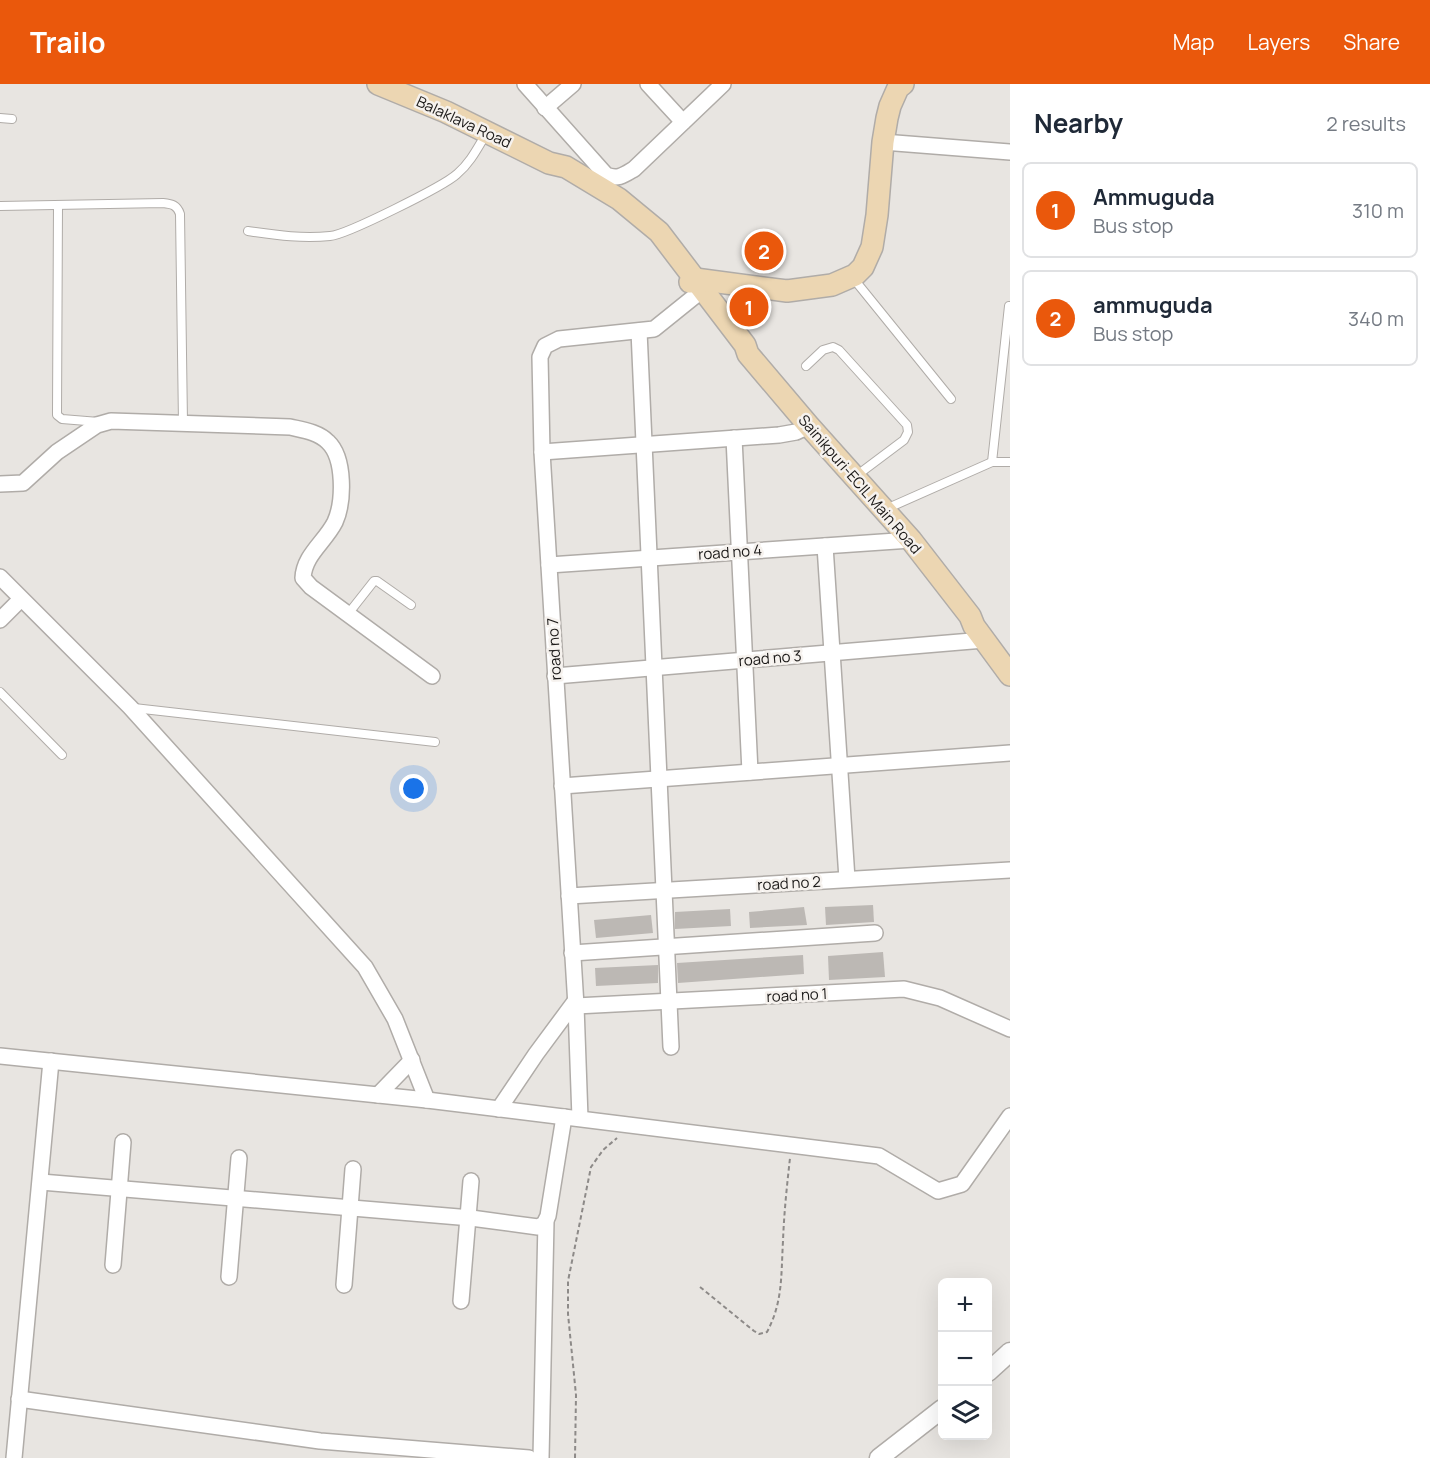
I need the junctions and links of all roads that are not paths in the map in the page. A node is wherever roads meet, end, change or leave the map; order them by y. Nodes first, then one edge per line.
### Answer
1 (378, 84) edge
2 (525, 84) edge
3 (573, 84) edge
4 (648, 84) edge
5 (723, 84) edge
6 (903, 84) edge
7 (545, 108) junction
8 (0, 118) edge
9 (12, 119) dead end
10 (683, 122) junction
11 (487, 132) junction
12 (883, 142) junction
13 (1010, 152) edge
14 (549, 163) joint
15 (0, 206) edge
16 (58, 206) junction
17 (248, 231) dead end
18 (852, 277) junction
19 (687, 278) junction
20 (1009, 306) edge
21 (639, 331) junction
22 (806, 366) dead end
23 (951, 399) dead end
24 (104, 422) junction
25 (183, 423) junction
26 (809, 426) junction
27 (734, 438) junction
28 (644, 444) junction
29 (542, 452) junction
30 (992, 462) junction
31 (1010, 462) edge
32 (855, 477) junction
33 (0, 484) edge
34 (884, 509) junction
35 (911, 540) junction
36 (825, 546) junction
37 (739, 552) junction
38 (649, 558) junction
39 (549, 565) junction
40 (0, 577) edge
41 (21, 599) junction
42 (411, 605) dead end
43 (348, 614) junction
44 (970, 616) junction
45 (0, 620) edge
46 (984, 640) junction
47 (832, 653) junction
48 (1010, 657) edge
49 (745, 660) junction
50 (654, 667) junction
51 (1010, 675) edge
52 (432, 676) dead end
53 (555, 676) junction
54 (0, 692) edge
55 (129, 707) junction
56 (435, 742) dead end
57 (1010, 753) edge
58 (62, 755) dead end
59 (840, 765) junction
60 (750, 772) junction
61 (659, 778) junction
62 (562, 786) junction
63 (1010, 870) edge
64 (847, 879) junction
65 (664, 890) junction
66 (569, 896) junction
67 (875, 933) dead end
68 (667, 947) junction
69 (572, 953) junction
70 (669, 1001) junction
71 (576, 1003) junction
72 (1010, 1029) edge
73 (671, 1047) dead end
74 (0, 1056) edge
75 (412, 1060) junction
76 (51, 1061) junction
77 (378, 1095) junction
78 (427, 1100) junction
79 (499, 1109) junction
80 (1010, 1116) edge
81 (564, 1117) junction
82 (580, 1118) junction
83 (123, 1142) dead end
84 (239, 1158) dead end
85 (353, 1169) dead end
86 (471, 1181) dead end
87 (41, 1182) junction
88 (119, 1188) junction
89 (236, 1198) junction
90 (351, 1208) junction
91 (468, 1218) junction
92 (546, 1221) junction
93 (113, 1264) dead end
94 (229, 1277) dead end
95 (344, 1285) dead end
96 (461, 1301) dead end
97 (1010, 1353) edge
98 (992, 1368) edge
99 (19, 1399) junction
100 (938, 1412) edge
101 (886, 1455) edge
102 (14, 1458) edge
103 (529, 1458) edge
104 (541, 1458) edge

1 - 11 main road, Balaklava Road
2 - 7 street
3 - 7 street
4 - 10 street
5 - 10 street
6 - 12 main road
7 - 10 street
8 - 9 lane
11 - 14 main road, Balaklava Road
11 - 17 lane
12 - 13 street
12 - 18 main road
14 - 19 main road, Sainikpuri-ECIL Main Road
15 - 16 lane
16 - 24 lane
16 - 25 lane
18 - 19 main road
18 - 23 lane
19 - 21 street, road no 7
19 - 26 main road, Sainikpuri-ECIL Main Road
20 - 30 lane
21 - 28 street
21 - 29 street, road no 7
22 - 32 lane
24 - 25 street
24 - 33 street
25 - 43 street
26 - 27 street
26 - 32 main road, Sainikpuri-ECIL Main Road
27 - 28 street
27 - 37 street
28 - 29 street
28 - 38 street
29 - 39 street, road no 7
30 - 31 lane
30 - 34 lane
32 - 34 main road, Sainikpuri-ECIL Main Road
34 - 35 main road, Sainikpuri-ECIL Main Road
35 - 36 street, road no 4
35 - 44 main road, Sainikpuri-ECIL Main Road
36 - 37 street, road no 4
36 - 47 street
37 - 38 street, road no 4
37 - 49 street
38 - 39 street, road no 4
38 - 50 street
39 - 53 street, road no 7
40 - 41 street
41 - 45 street
41 - 55 street
42 - 43 lane
43 - 52 street
44 - 46 main road, Sainikpuri-ECIL Main Road
44 - 48 main road, Sainikpuri-ECIL Main Road
46 - 47 street, road no 3
46 - 51 main road, Sainikpuri-ECIL Main Road
47 - 49 street, road no 3
47 - 59 street
49 - 50 street, road no 3
49 - 60 street
50 - 53 street, road no 3
50 - 61 street
53 - 62 street, road no 7
54 - 58 lane
55 - 56 lane
55 - 75 street
57 - 59 street
59 - 60 street
59 - 64 street
60 - 61 street
61 - 62 street
61 - 65 street
62 - 66 street, road no 7
63 - 64 street, road no 2
64 - 65 street, road no 2
65 - 66 street, road no 2
65 - 68 street
66 - 69 street, road no 7
67 - 68 street
68 - 69 street
68 - 70 street
69 - 71 street, road no 7
70 - 71 street, road no 1
70 - 72 street, road no 1
70 - 73 street
71 - 79 street
71 - 82 street, road no 7
74 - 76 street
75 - 77 street
75 - 78 street
76 - 77 street
76 - 87 street
77 - 78 street
78 - 79 street
79 - 81 street
80 - 82 street
81 - 82 street
81 - 92 street
83 - 88 street
84 - 89 street
85 - 90 street
86 - 91 street
87 - 88 street
87 - 99 street
88 - 89 street
88 - 93 street
89 - 90 street
89 - 94 street
90 - 91 street
90 - 95 street
91 - 92 street
91 - 96 street
92 - 104 street
97 - 98 street
99 - 102 street
99 - 103 street
100 - 101 street

